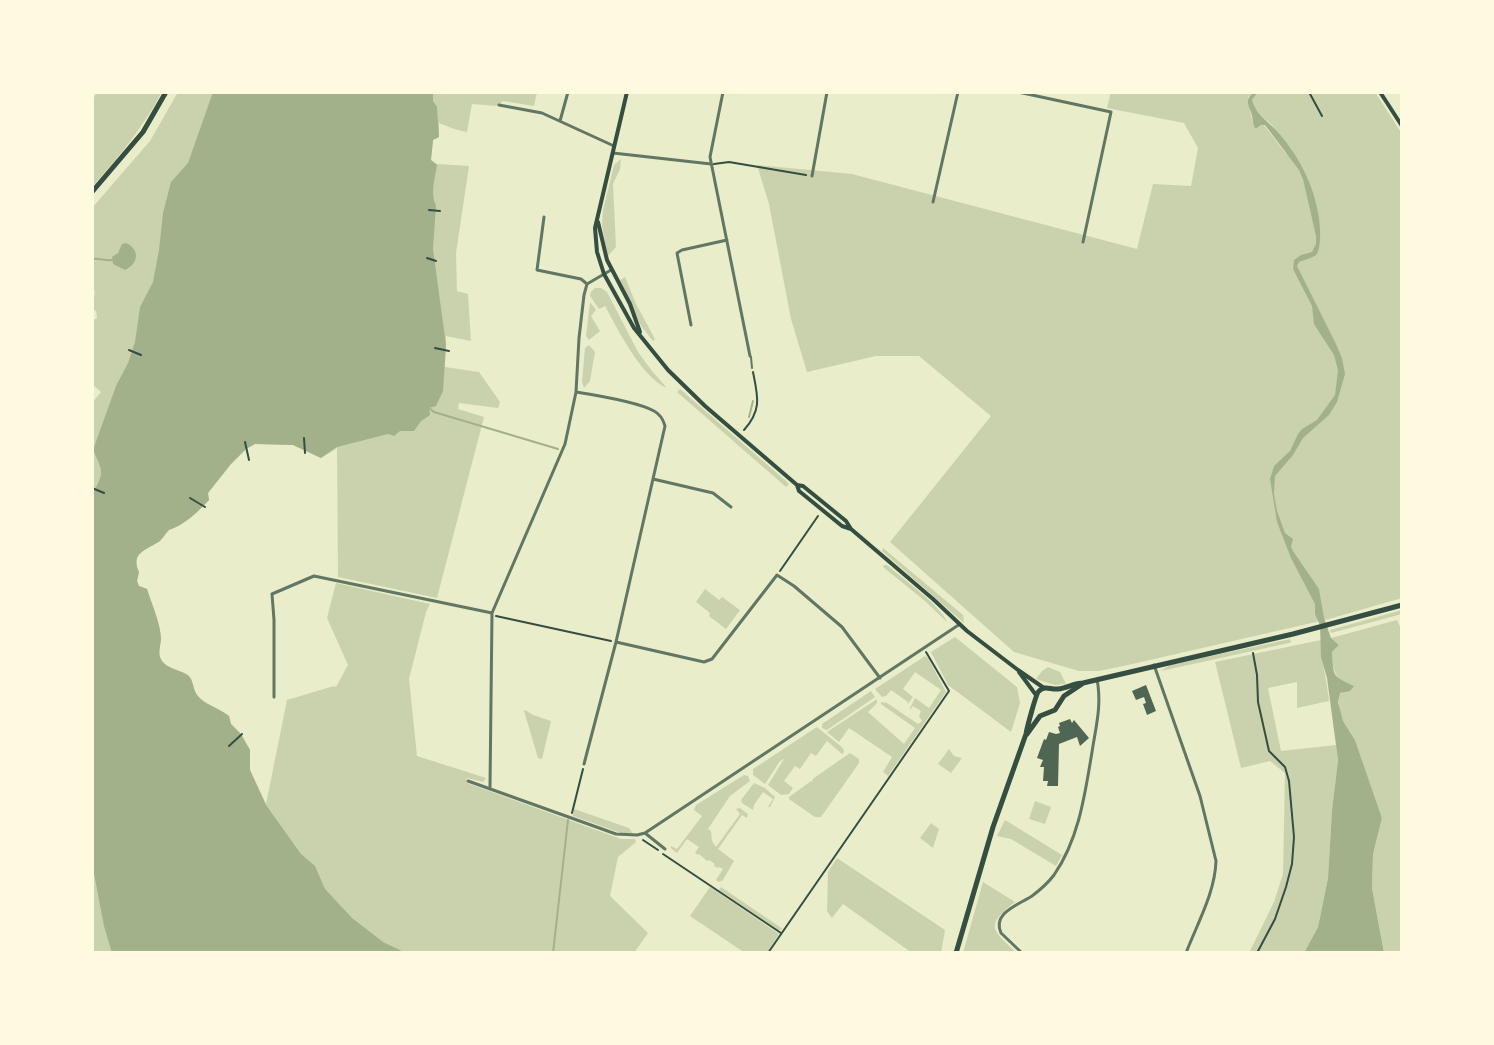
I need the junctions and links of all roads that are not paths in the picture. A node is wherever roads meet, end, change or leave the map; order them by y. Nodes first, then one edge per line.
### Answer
1 (166, 92) edge
2 (568, 92) edge
3 (627, 92) edge
4 (723, 92) edge
5 (827, 92) edge
6 (958, 92) edge
7 (1018, 92) edge
8 (1380, 92) edge
9 (499, 105) dead end
10 (560, 121) junction
11 (1402, 126) edge
12 (614, 146) junction
13 (613, 153) junction
14 (711, 164) junction
15 (812, 176) road end
16 (92, 192) edge
17 (933, 202) dead end
18 (544, 217) dead end
19 (597, 218) junction
20 (727, 240) junction
21 (1083, 242) dead end
22 (611, 270) junction
23 (604, 274) junction
24 (587, 284) junction
25 (691, 325) dead end
26 (643, 338) junction
27 (750, 356) joint
28 (752, 368) road end
29 (576, 392) junction
30 (653, 479) junction
31 (731, 507) dead end
32 (1402, 605) edge
33 (492, 613) junction
34 (960, 624) junction
35 (616, 642) junction
36 (1154, 665) junction
37 (1018, 670) junction
38 (880, 678) junction
39 (1097, 679) junction
40 (1083, 683) junction
41 (1044, 688) junction
42 (1054, 690) junction
43 (1036, 695) junction
44 (274, 697) dead end
45 (1060, 702) junction
46 (1035, 705) junction
47 (1045, 713) junction
48 (1026, 734) junction
49 (584, 764) road end
50 (468, 781) dead end
51 (490, 788) junction
52 (645, 833) junction
53 (665, 849) dead end
54 (956, 953) edge
55 (1022, 953) edge
56 (1186, 953) edge

1 - 16 main road
2 - 10 street
3 - 12 main road
4 - 14 street
5 - 15 street
6 - 17 street
7 - 21 street
8 - 11 main road
9 - 10 street
10 - 12 street
12 - 13 main road
13 - 14 street
13 - 19 main road
14 - 20 street
18 - 24 street
19 - 22 main road
19 - 23 main road
20 - 25 street
20 - 27 street
22 - 23 street
22 - 26 main road
23 - 24 street
23 - 26 main road
24 - 29 street
26 - 34 main road
27 - 28 lane
29 - 30 street
29 - 33 street
30 - 31 street
30 - 35 street
32 - 36 main road
33 - 44 street
33 - 51 street
34 - 37 main road
34 - 38 street
35 - 38 street
35 - 49 street
36 - 39 main road
36 - 56 street
37 - 41 main road
37 - 43 main road
38 - 52 street
39 - 40 main road
39 - 55 street
40 - 42 main road
40 - 45 main road
41 - 42 main road
41 - 43 main road
42 - 45 main road
43 - 46 main road
45 - 47 main road
46 - 47 main road
46 - 48 main road
47 - 48 main road
48 - 54 main road
50 - 51 street
51 - 52 street
52 - 53 street

